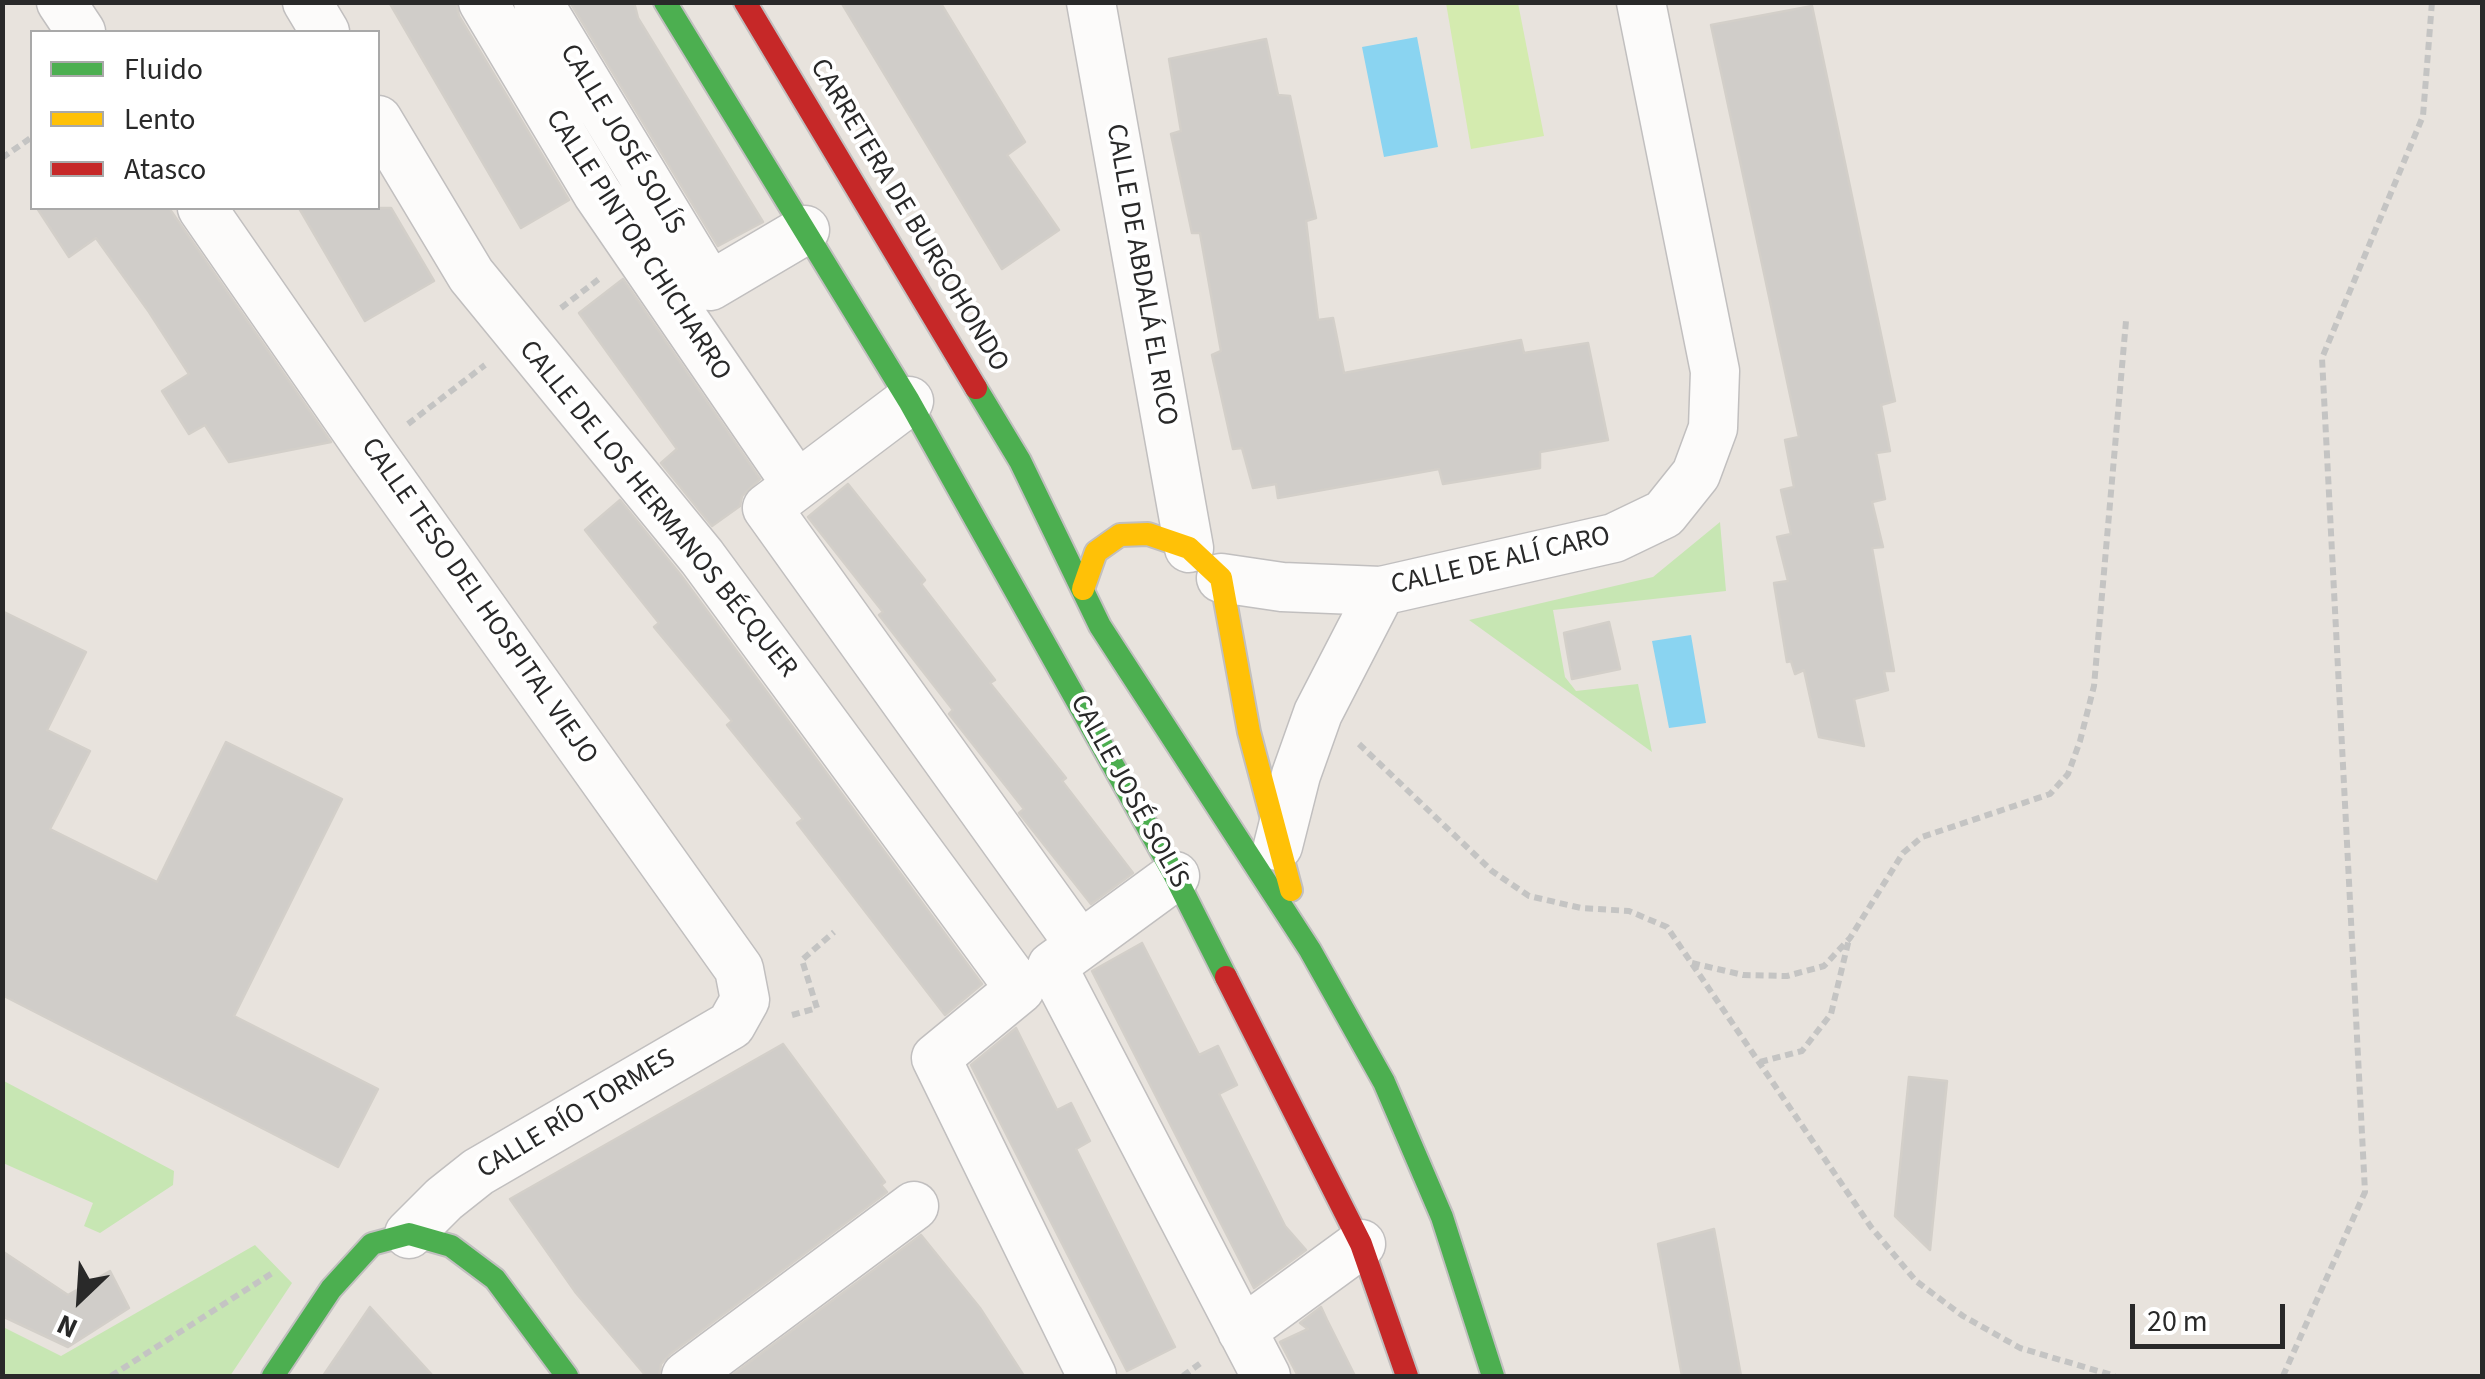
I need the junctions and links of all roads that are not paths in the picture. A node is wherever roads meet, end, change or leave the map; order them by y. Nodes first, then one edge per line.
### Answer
1 (60, 2) edge
2 (306, 2) edge
3 (483, 2) edge
4 (538, 2) edge
5 (666, 2) edge
6 (745, 2) edge
7 (1091, 2) edge
8 (1641, 2) edge
9 (80, 30) edge
10 (324, 30) edge
11 (380, 123) edge
12 (203, 210) edge
13 (805, 230) junction
14 (909, 401) junction
15 (1020, 461) junction
16 (1063, 493) dead end
17 (782, 496) junction
18 (1205, 563) junction
19 (1082, 589) junction
20 (1380, 591) junction
21 (1240, 671) junction
22 (1214, 700) dead end
23 (1156, 712) junction
24 (1184, 715) dead end
25 (1278, 846) junction
26 (1176, 876) junction
27 (1310, 950) junction
28 (1050, 967) junction
29 (763, 1009) joint
30 (914, 1206) dead end
31 (410, 1234) junction
32 (1360, 1244) junction
33 (1242, 1331) junction
34 (273, 1376) edge
35 (568, 1376) edge
36 (686, 1376) edge
37 (1092, 1376) edge
38 (1266, 1376) edge
39 (1407, 1376) edge
40 (1493, 1376) edge

1 - 9 street
2 - 10 street
3 - 17 street, CALLE PINTOR CHICHARRO
4 - 13 street, CALLE JOSÉ SOLÍS
5 - 13 main road, CALLE JOSÉ SOLÍS
6 - 15 main road, CARRETERA DE BURGOHONDO
7 - 18 street, CALLE DE ABDALÁ EL RICO
8 - 20 street, CALLE DE ALÍ CARO
11 - 28 street, CALLE DE LOS HERMANOS BÉCQUER
12 - 29 street, CALLE TESO DEL HOSPITAL VIEJO
13 - 14 main road, CALLE JOSÉ SOLÍS
14 - 17 street
14 - 26 main road, CALLE JOSÉ SOLÍS
15 - 16 main road, CARRETERA DE BURGOHONDO
15 - 19 main road, CARRETERA DE BURGOHONDO
17 - 28 street, CALLE PINTOR CHICHARRO
18 - 19 main road
18 - 20 street, CALLE DE ALÍ CARO
18 - 21 main road
19 - 23 main road, CARRETERA DE BURGOHONDO
20 - 25 street
21 - 22 main road
21 - 25 main road
23 - 24 main road
23 - 27 main road
25 - 27 main road
26 - 28 street
26 - 32 main road, CALLE JOSÉ SOLÍS
27 - 40 main road
28 - 33 street, CALLE DE LOS HERMANOS BÉCQUER
28 - 37 street
29 - 31 street, CALLE RÍO TORMES
30 - 36 street
31 - 34 main road
31 - 35 main road
32 - 33 street
32 - 39 main road, CALLE JOSÉ SOLÍS
33 - 38 street, CALLE DE LOS HERMANOS BÉCQUER

